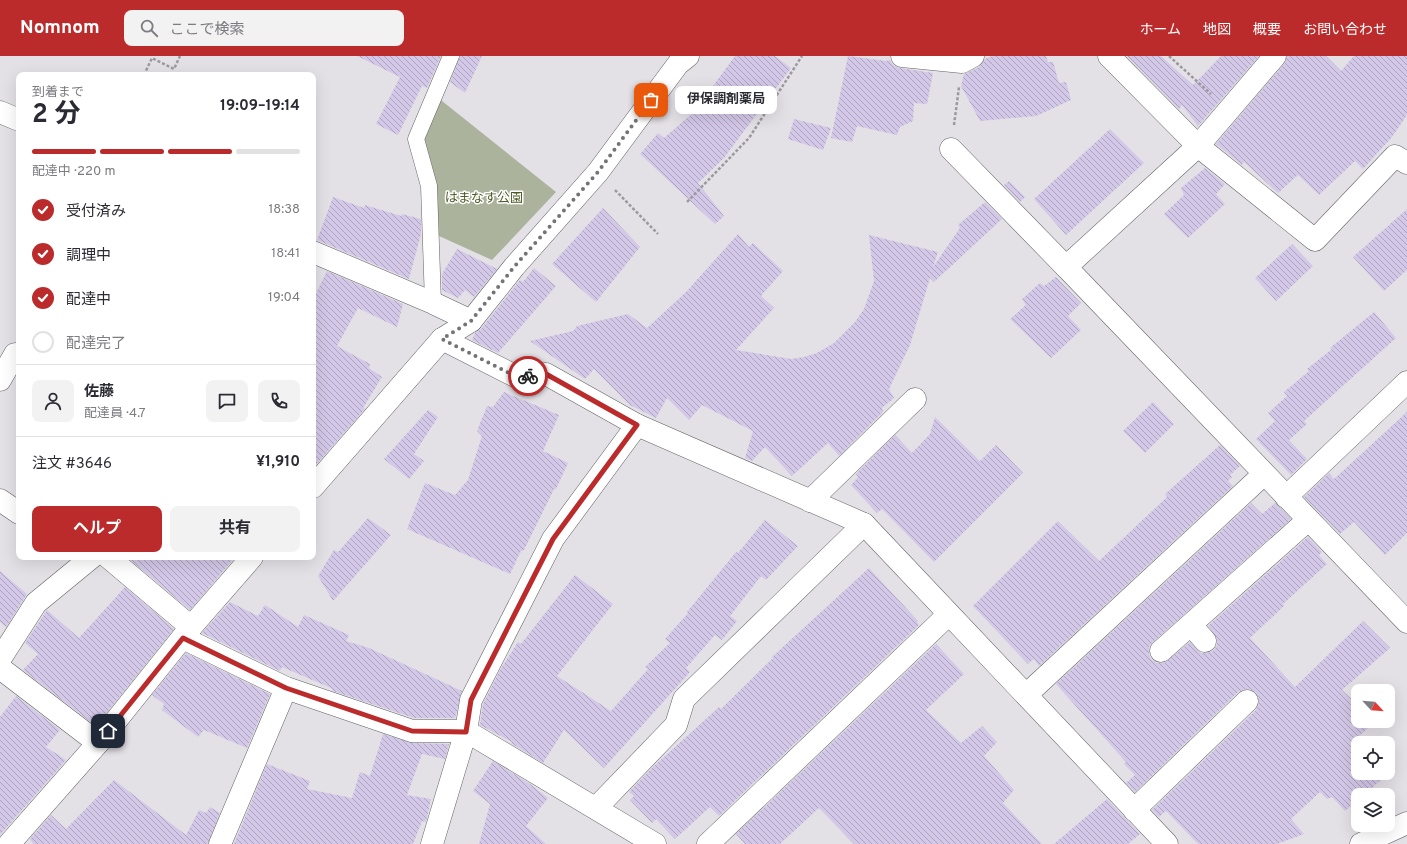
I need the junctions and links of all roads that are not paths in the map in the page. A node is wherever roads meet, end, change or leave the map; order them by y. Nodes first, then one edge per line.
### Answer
1 (452, 56) edge
2 (902, 56) edge
3 (1109, 56) edge
4 (1275, 56) edge
5 (677, 59) edge
6 (967, 59) edge
7 (0, 112) edge
8 (16, 119) edge
9 (1198, 146) junction
10 (950, 149) road end
11 (1407, 163) edge
12 (316, 253) edge
13 (1066, 267) junction
14 (433, 303) junction
15 (471, 321) junction
16 (442, 339) junction
17 (11, 352) edge
18 (0, 380) edge
19 (1407, 382) edge
20 (915, 399) dead end
21 (637, 425) junction
22 (1264, 474) junction
23 (316, 484) edge
24 (1286, 497) junction
25 (0, 500) edge
26 (810, 500) junction
27 (16, 511) edge
28 (1308, 520) junction
29 (864, 524) junction
30 (82, 560) edge
31 (111, 560) edge
32 (249, 560) edge
33 (949, 614) junction
34 (1407, 622) edge
35 (1191, 625) junction
36 (187, 633) junction
37 (1205, 641) dead end
38 (1161, 651) dead end
39 (0, 659) edge
40 (0, 668) edge
41 (286, 688) junction
42 (1026, 695) junction
43 (1247, 701) dead end
44 (466, 732) junction
45 (98, 743) junction
46 (596, 808) junction
47 (1134, 810) junction
48 (1407, 823) edge
49 (9, 844) edge
50 (220, 844) edge
51 (432, 844) edge
52 (655, 844) edge
53 (708, 844) edge
54 (1167, 844) edge
55 (1361, 844) edge

1 - 14 lane
2 - 6 street
3 - 9 street
4 - 9 street
5 - 15 street
7 - 8 street
9 - 11 street
9 - 13 street
10 - 13 street
12 - 14 street
13 - 22 street
14 - 15 street
15 - 16 street
16 - 21 street
16 - 23 street
17 - 18 street
19 - 24 street
20 - 26 street
21 - 26 street
21 - 44 street
22 - 24 street
22 - 42 street
24 - 28 street
25 - 27 street
26 - 29 street
28 - 34 street
28 - 35 street
29 - 33 street
29 - 46 street
30 - 39 street
31 - 36 street
32 - 36 street
33 - 42 street
33 - 53 street
35 - 37 street
35 - 38 street
36 - 41 street
36 - 45 street
40 - 45 street
41 - 44 street
41 - 50 street
42 - 47 street
43 - 47 street
44 - 46 street
44 - 51 street
45 - 49 street
46 - 52 street
47 - 54 street
48 - 55 street

